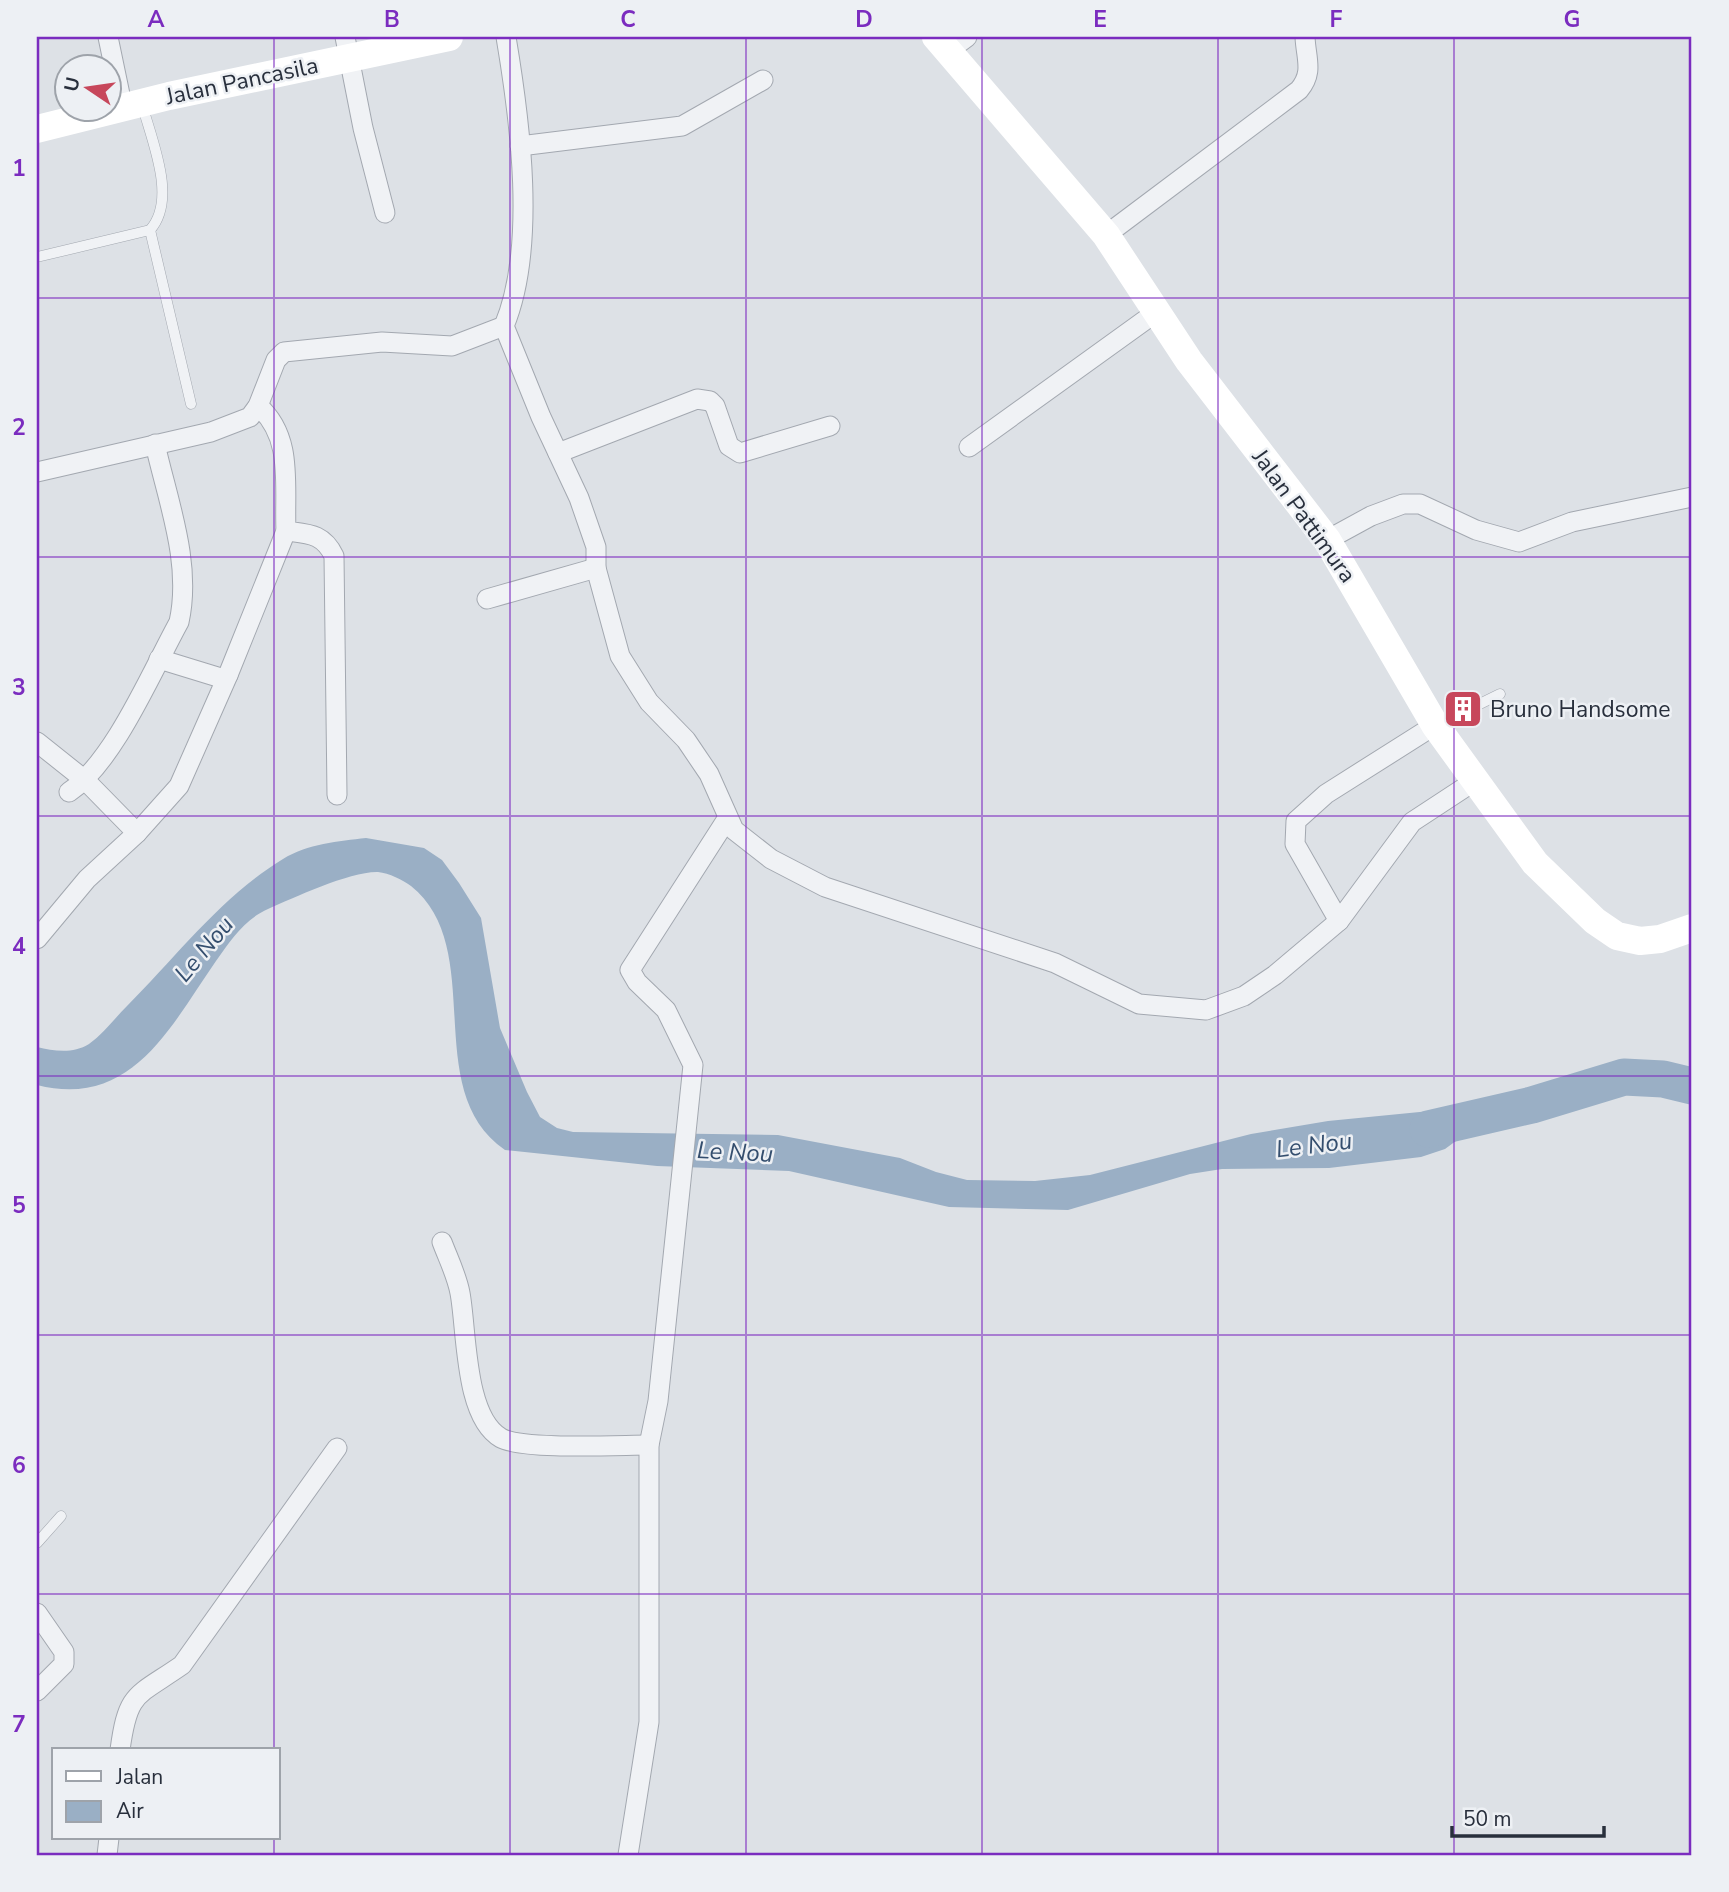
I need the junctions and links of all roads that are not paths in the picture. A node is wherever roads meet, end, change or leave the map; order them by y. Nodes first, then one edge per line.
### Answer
1 (108, 37) edge
2 (449, 37) edge
3 (506, 37) edge
4 (1306, 37) edge
5 (950, 42) edge
6 (347, 47) edge
7 (763, 80) dead end
8 (133, 106) junction
9 (37, 129) edge
10 (520, 146) junction
11 (385, 213) dead end
12 (150, 230) junction
13 (1106, 235) junction
14 (37, 257) edge
15 (1155, 313) junction
16 (504, 326) junction
17 (191, 404) dead end
18 (258, 406) junction
19 (830, 426) dead end
20 (155, 444) junction
21 (969, 447) dead end
22 (558, 453) junction
23 (37, 472) edge
24 (1692, 497) edge
25 (286, 531) junction
26 (1327, 540) junction
27 (596, 568) junction
28 (487, 599) dead end
29 (159, 659) junction
30 (228, 675) junction
31 (1500, 694) dead end
32 (1435, 725) junction
33 (37, 742) edge
34 (1473, 782) junction
35 (77, 787) junction
36 (337, 795) dead end
37 (727, 819) junction
38 (137, 833) junction
39 (1339, 921) junction
40 (1692, 928) edge
41 (37, 939) edge
42 (442, 1242) dead end
43 (649, 1445) junction
44 (337, 1448) dead end
45 (61, 1516) dead end
46 (37, 1543) edge
47 (37, 1613) edge
48 (37, 1691) edge
49 (120, 1748) edge
50 (628, 1855) edge

1 - 8 street
2 - 6 main road, Jalan Pancasila
3 - 10 street
4 - 13 street
5 - 13 main road, Jalan Pattimura
6 - 8 main road, Jalan Pancasila
6 - 11 street
7 - 10 street
8 - 9 main road, Jalan Pancasila
8 - 12 lane
10 - 16 street
12 - 14 lane
12 - 17 lane
13 - 15 main road, Jalan Pattimura
15 - 21 street
15 - 26 main road, Jalan Pattimura
16 - 18 street
16 - 22 street
18 - 20 street
18 - 25 street
19 - 22 street
20 - 23 street
20 - 29 street
22 - 27 street
24 - 26 street
25 - 30 street
25 - 36 street
26 - 32 main road, Jalan Pattimura
27 - 28 street
27 - 37 street
29 - 30 street
29 - 35 street
30 - 38 street
31 - 32 lane
32 - 34 main road, Jalan Pattimura
32 - 39 street
33 - 35 street
34 - 39 street
34 - 40 main road, Jalan Pattimura
35 - 38 street
37 - 39 street
37 - 43 street
38 - 41 street
42 - 43 street
43 - 50 street
44 - 49 street
45 - 46 lane
47 - 48 street

